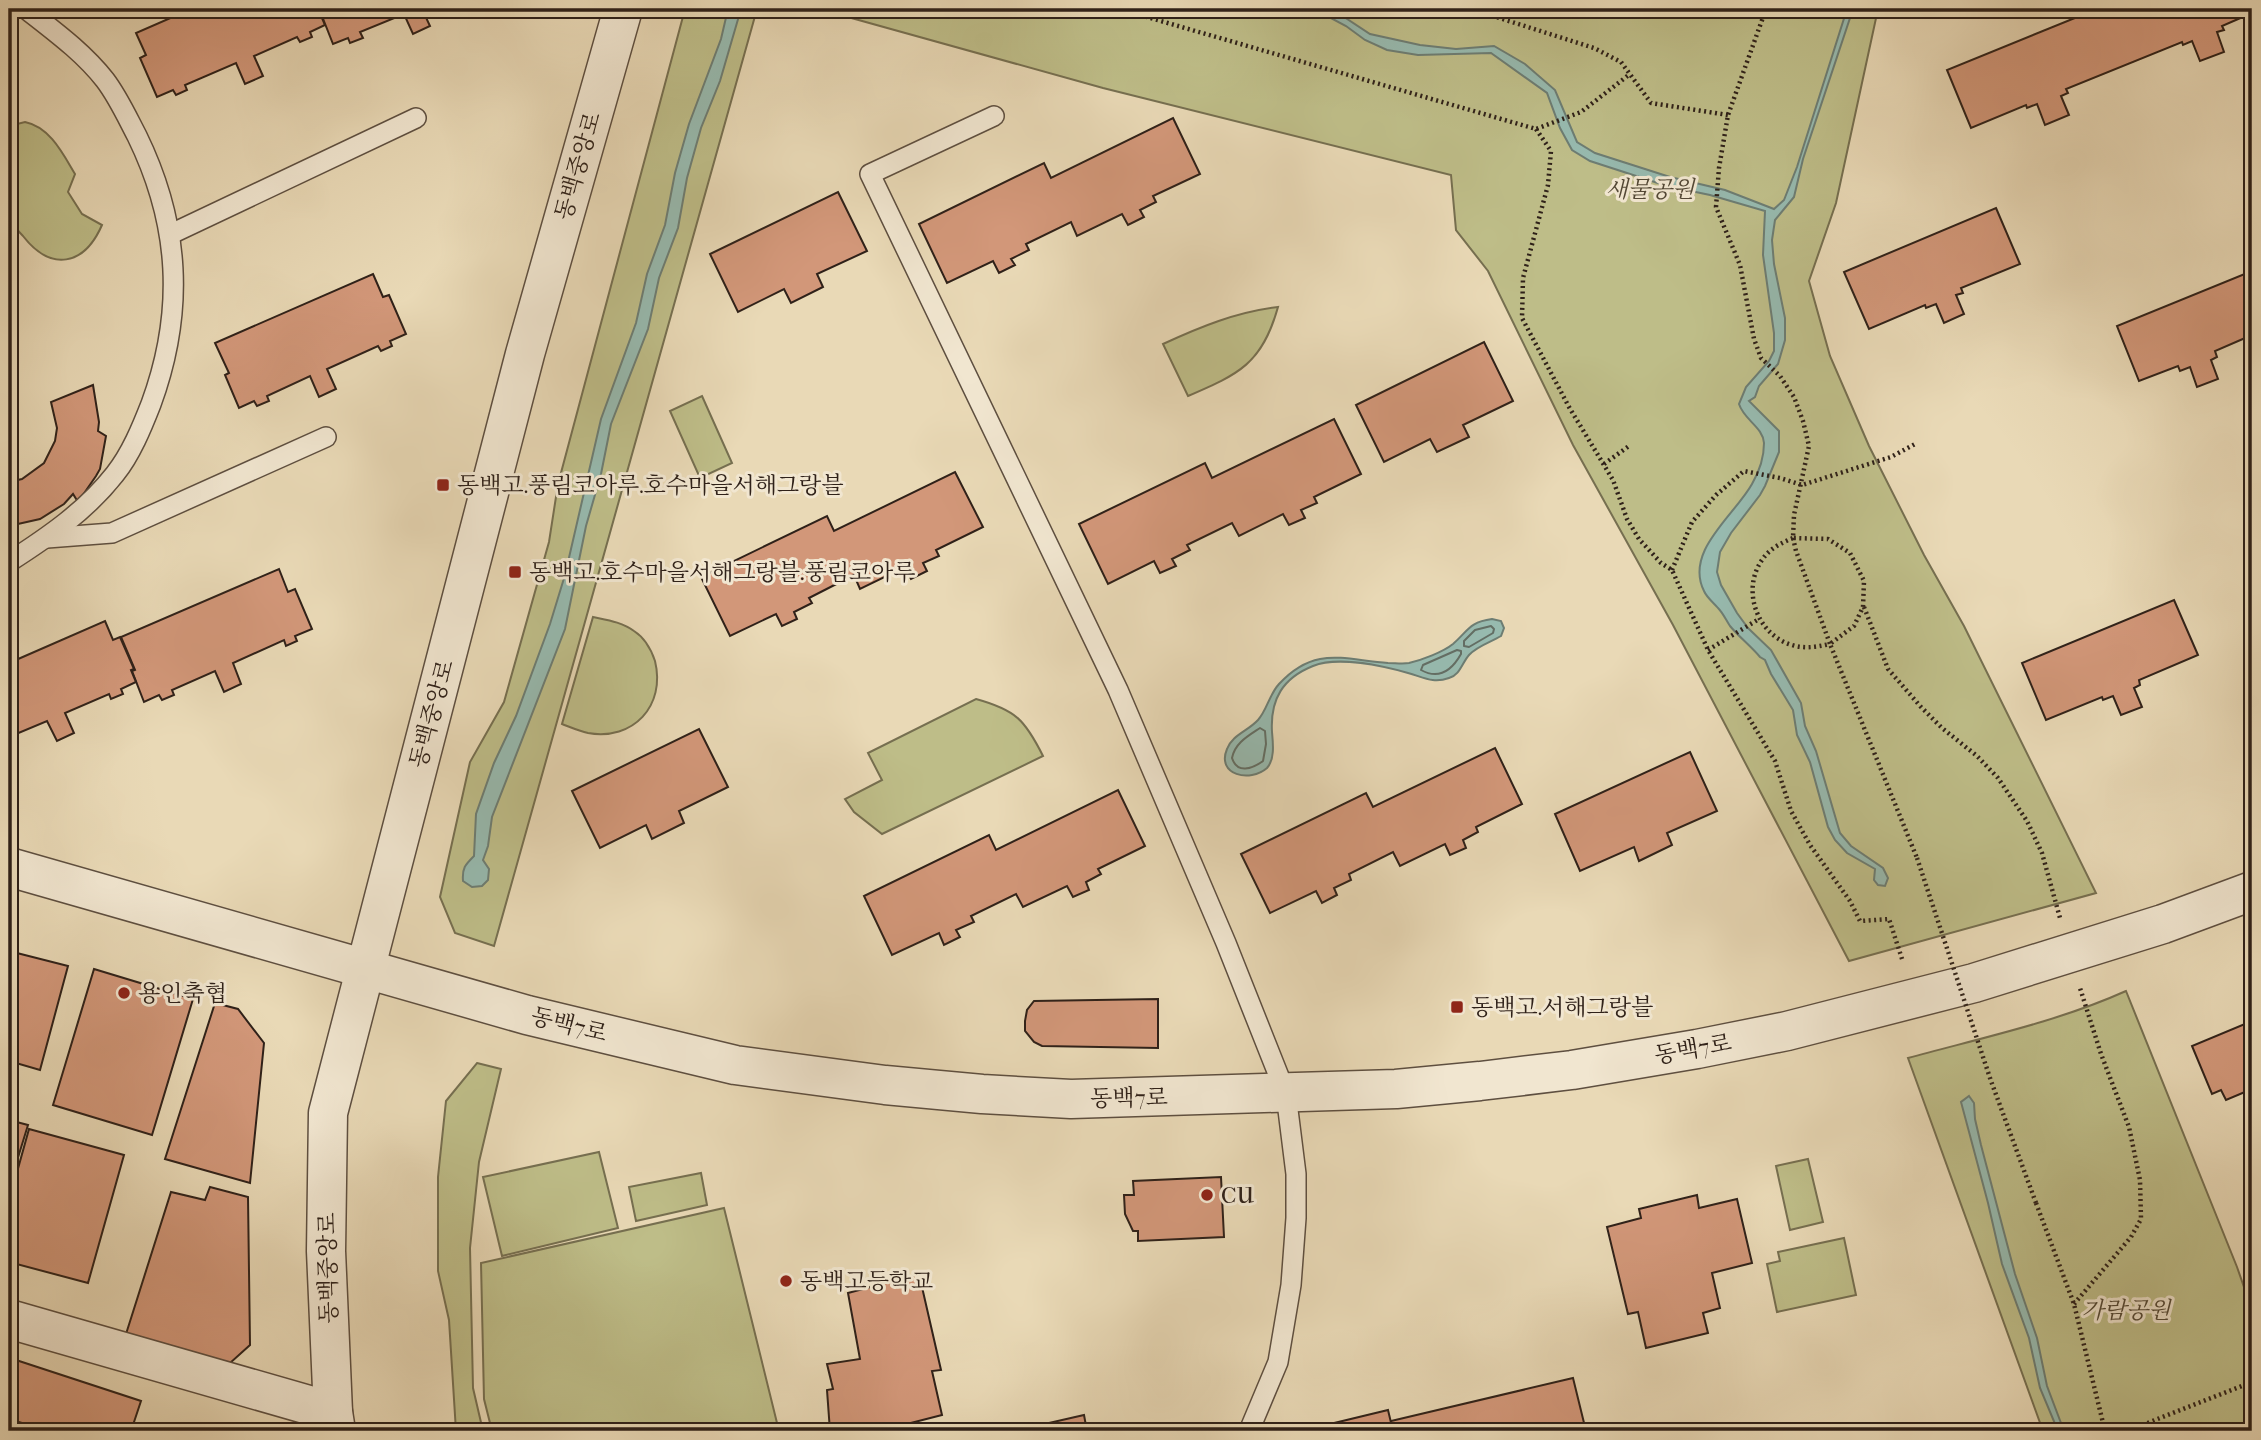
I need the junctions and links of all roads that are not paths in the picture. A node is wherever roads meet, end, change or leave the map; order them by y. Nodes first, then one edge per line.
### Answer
1 (26, 9) edge
2 (623, 9) edge
3 (995, 116) dead end
4 (416, 118) dead end
5 (171, 234) junction
6 (326, 438) dead end
7 (47, 538) junction
8 (9, 562) edge
9 (9, 867) edge
10 (2252, 891) edge
11 (365, 969) junction
12 (1286, 1094) junction
13 (9, 1319) edge
14 (334, 1422) edge
15 (1249, 1431) edge

1 - 5 lane
2 - 11 street, 동백중앙로
3 - 12 lane
4 - 5 lane
5 - 7 lane
6 - 7 lane
7 - 8 lane
9 - 11 street, 동백7로
10 - 12 street, 동백7로
11 - 12 street, 동백7로
11 - 14 street, 동백중앙로
12 - 15 lane
13 - 14 street

